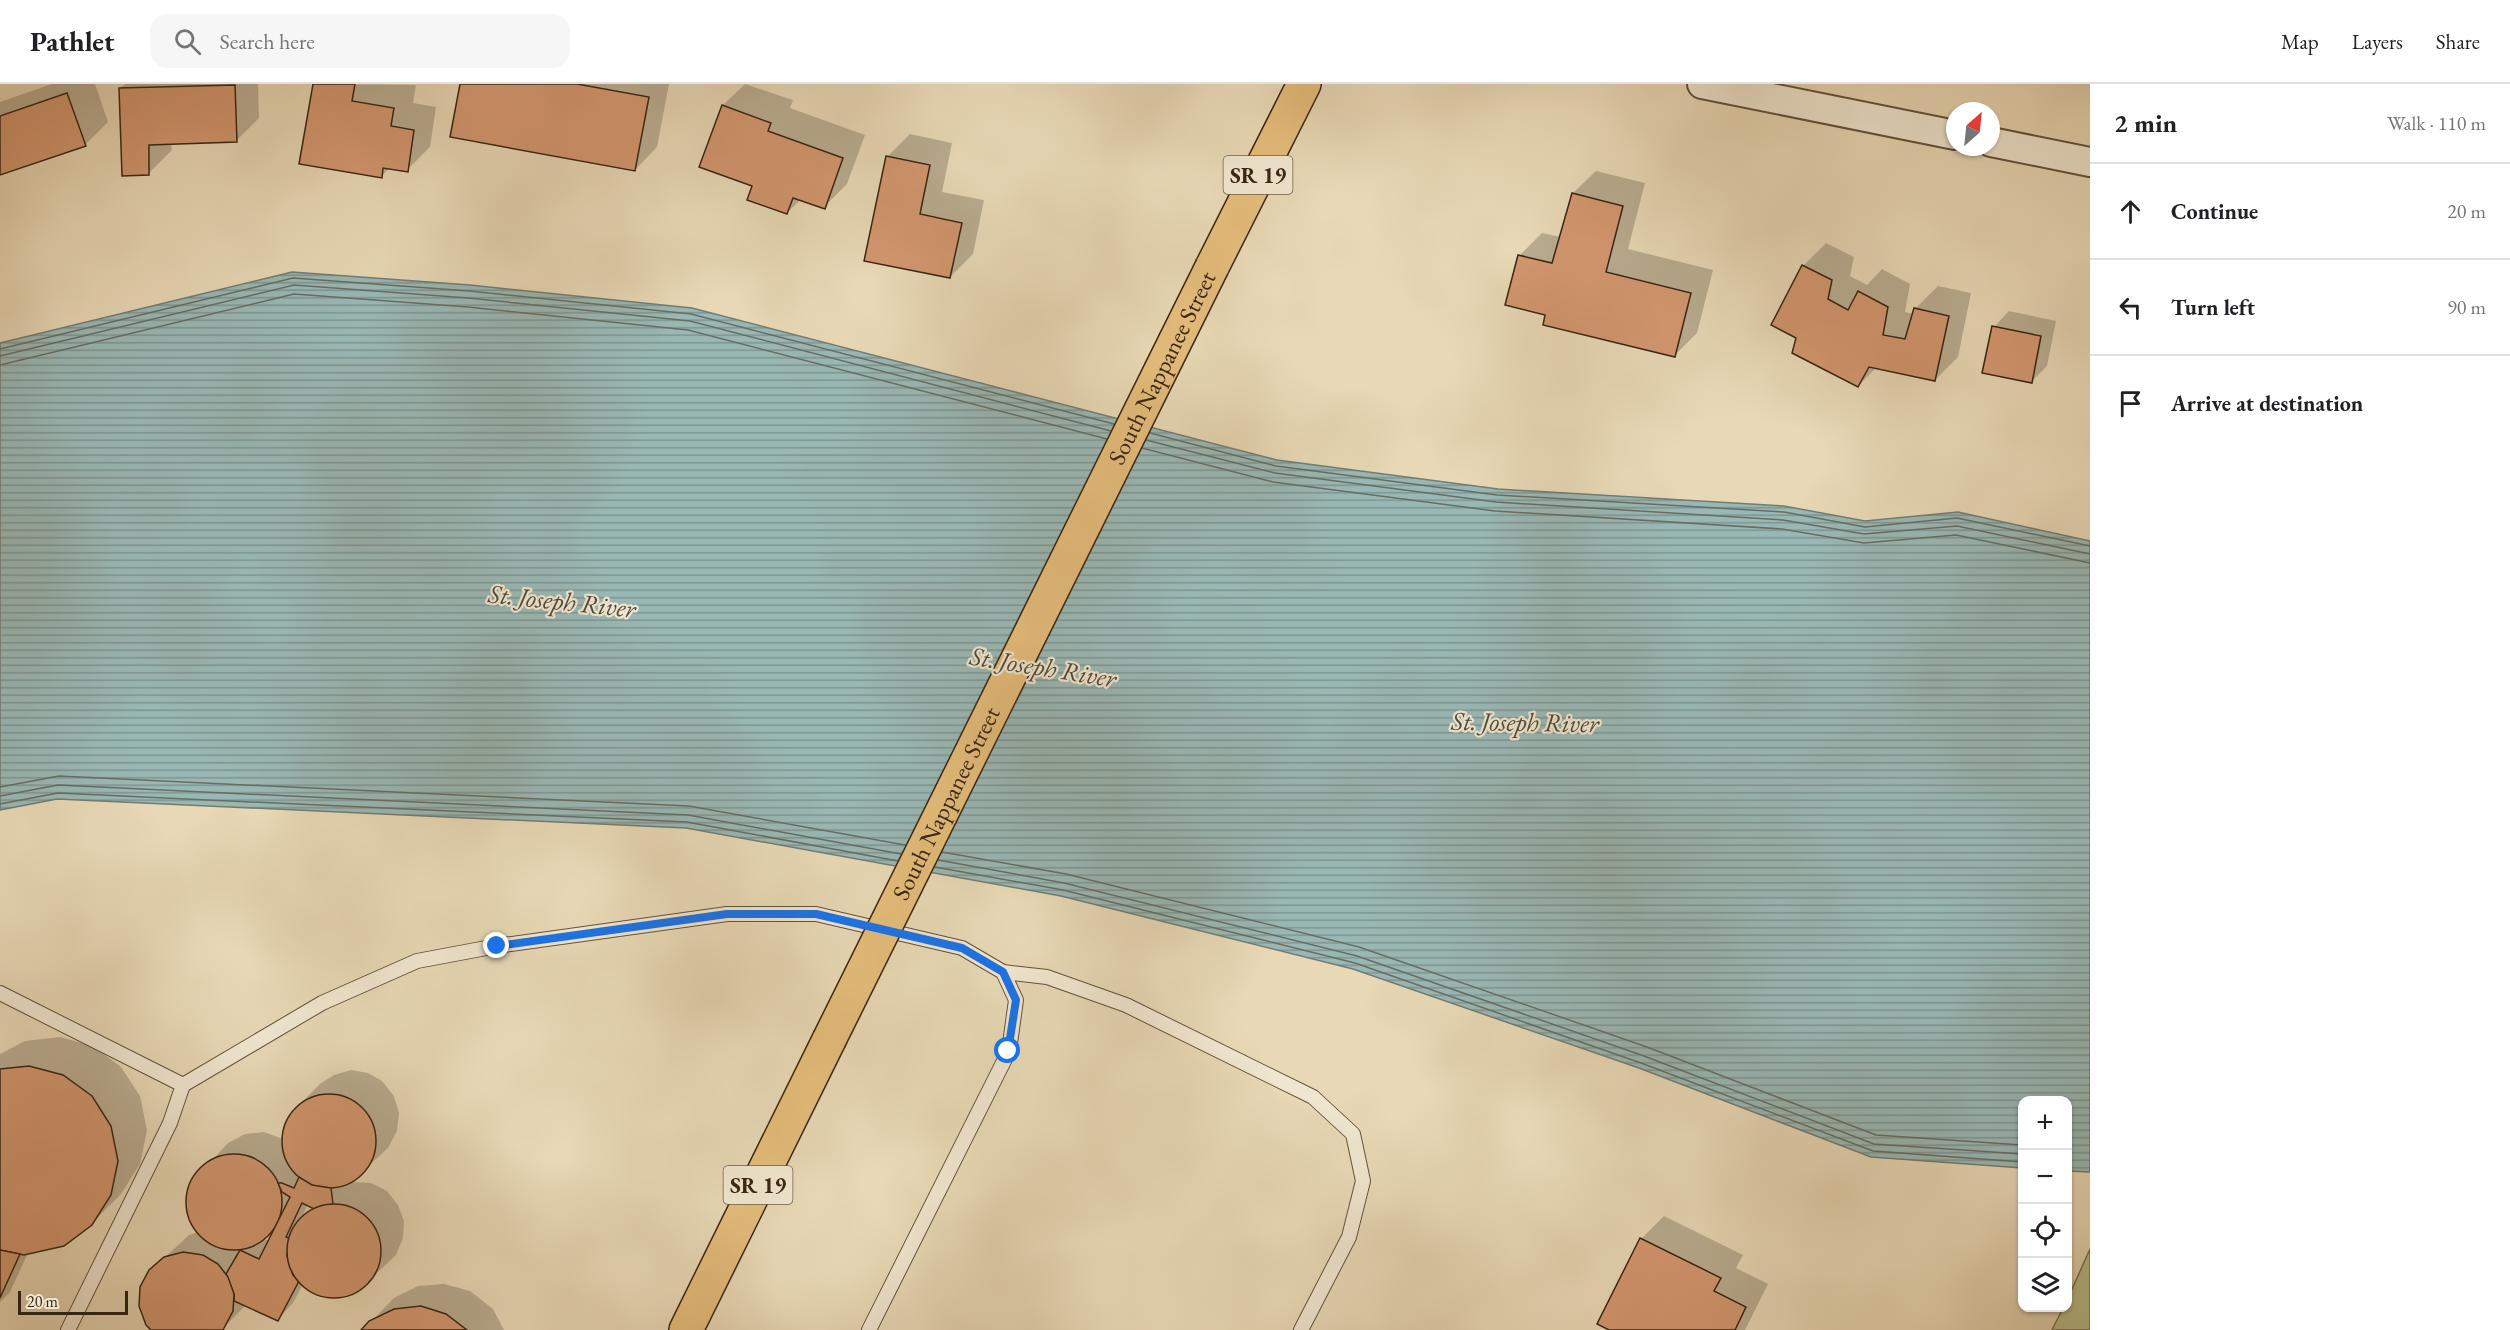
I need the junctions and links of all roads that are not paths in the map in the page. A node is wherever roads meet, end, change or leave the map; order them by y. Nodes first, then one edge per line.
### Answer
1 (1304, 84) edge
2 (1702, 84) edge
3 (1946, 133) edge
4 (2000, 144) edge
5 (2090, 162) edge
6 (1003, 972) junction
7 (0, 993) edge
8 (183, 1084) junction
9 (68, 1330) edge
10 (686, 1330) edge
11 (868, 1330) edge
12 (1301, 1330) edge

1 - 10 main road, South Nappanee Street / SR 19, bridge
2 - 3 street
4 - 5 street
6 - 8 lane
6 - 11 lane
6 - 12 lane
7 - 8 lane
8 - 9 lane

